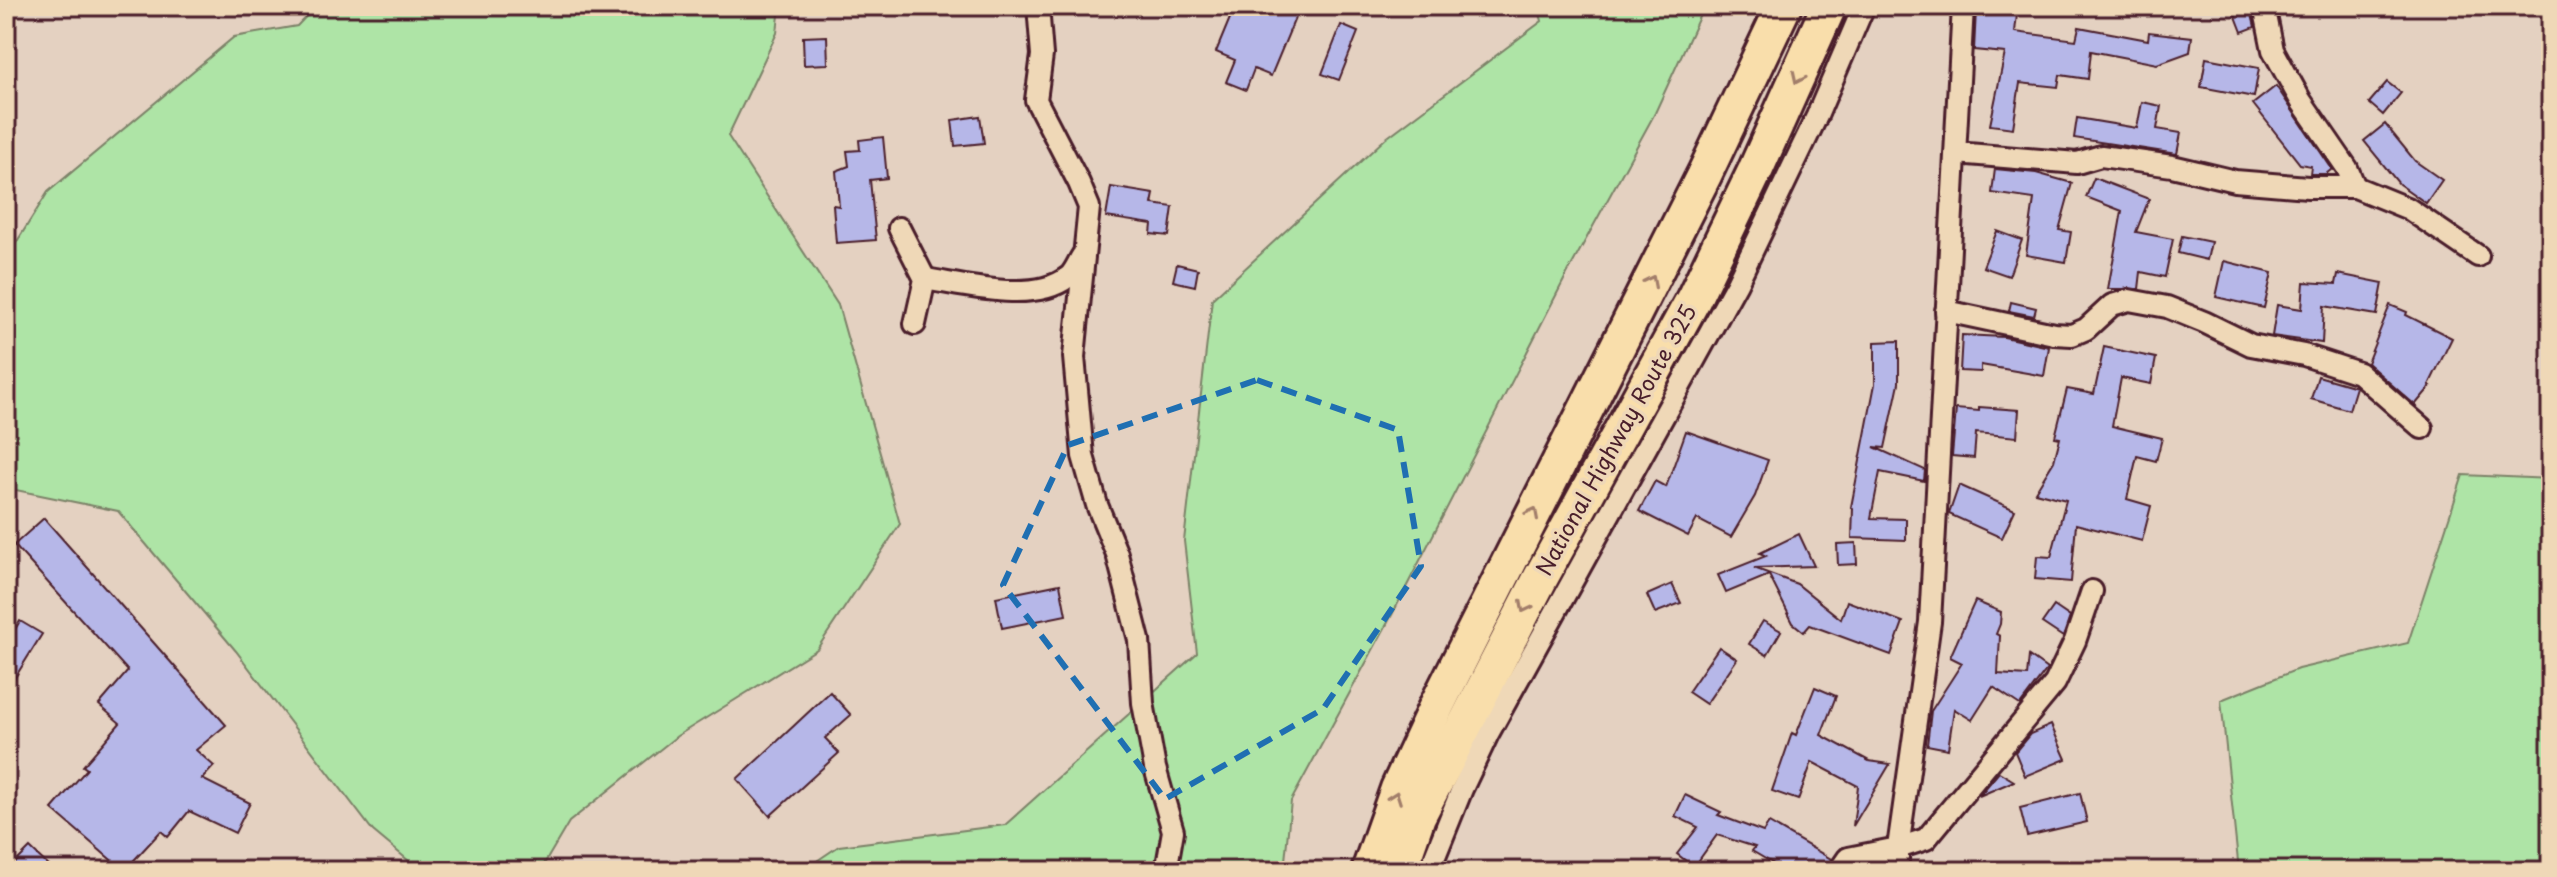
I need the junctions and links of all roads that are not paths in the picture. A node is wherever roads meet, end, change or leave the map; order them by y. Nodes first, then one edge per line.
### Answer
1 (1038, 6) edge
2 (1784, 6) edge
3 (1829, 6) edge
4 (1864, 6) edge
5 (1963, 6) edge
6 (2264, 6) edge
7 (1956, 153) junction
8 (2355, 187) junction
9 (899, 228) dead end
10 (1087, 249) junction
11 (2478, 256) dead end
12 (925, 279) junction
13 (1946, 311) junction
14 (915, 324) dead end
15 (2422, 428) dead end
16 (2092, 591) dead end
17 (1898, 848) junction
18 (1166, 871) edge
19 (1369, 871) edge
20 (1399, 871) edge
21 (1429, 871) edge
22 (1839, 871) edge
23 (1898, 871) edge

1 - 10 street
19 -> 2 highway, National Highway Route 325
3 -> 20 highway, National Highway Route 325
4 - 21 street
5 - 7 street
6 - 8 street
7 - 8 street
7 - 13 street
8 - 11 street
9 - 12 street
10 - 12 street
10 - 18 street
12 - 14 street
13 - 15 street
13 - 17 street
16 - 17 street
17 - 22 street
17 - 23 street

